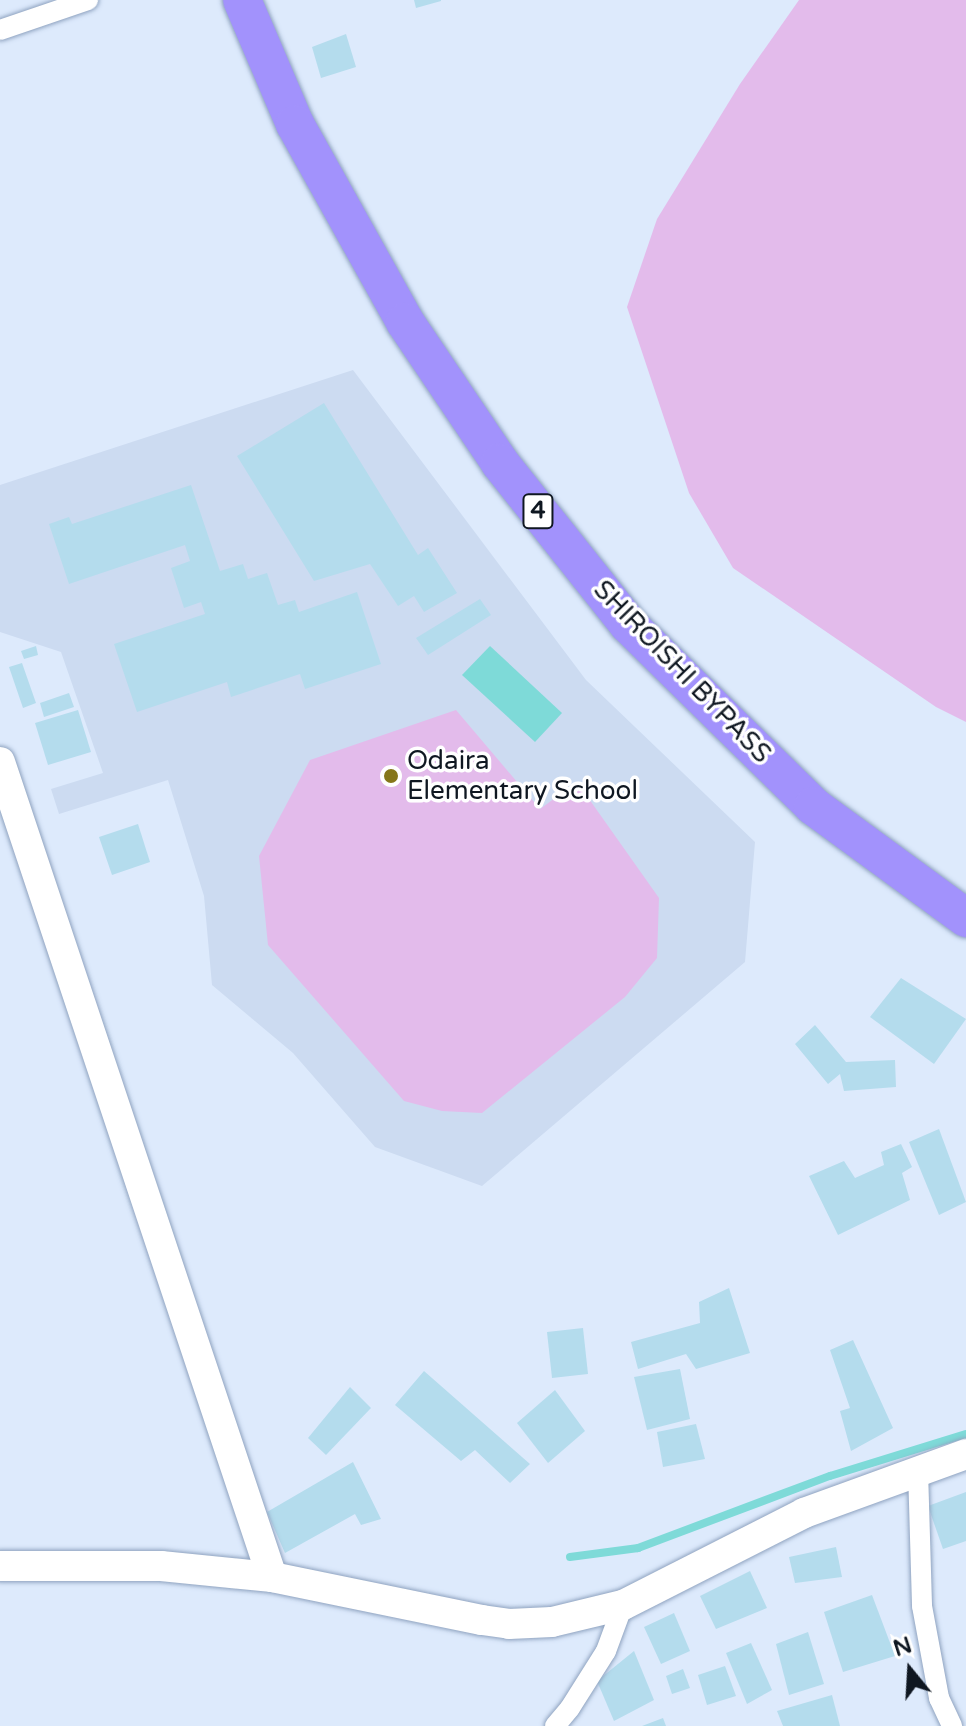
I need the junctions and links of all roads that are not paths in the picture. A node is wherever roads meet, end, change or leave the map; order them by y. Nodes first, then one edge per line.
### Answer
1 (88, 0) edge
2 (242, 0) edge
3 (0, 30) edge
4 (0, 762) edge
5 (9, 816) edge
6 (966, 918) edge
7 (966, 1454) edge
8 (918, 1470) junction
9 (0, 1566) edge
10 (272, 1577) junction
11 (623, 1605) junction
12 (555, 1726) edge
13 (952, 1726) edge

1 - 3 street
2 - 6 highway, SHIROISHI BYPASS / 4
4 - 5 street
5 - 10 street
7 - 8 street
8 - 11 street
8 - 13 street
9 - 10 street
10 - 11 street
11 - 12 street

